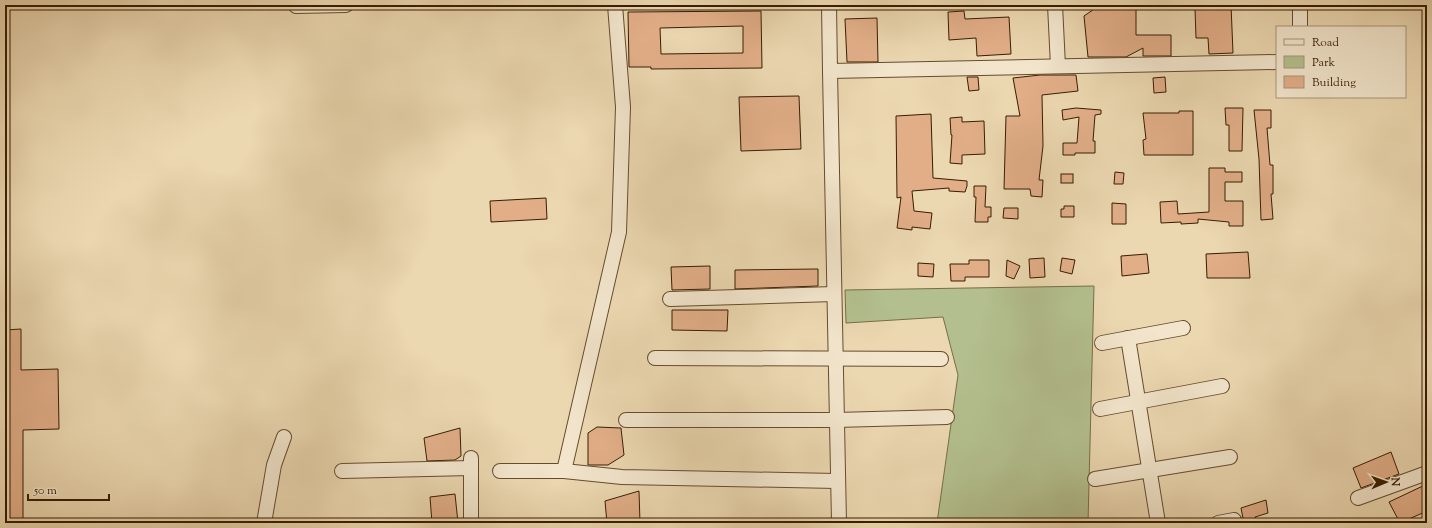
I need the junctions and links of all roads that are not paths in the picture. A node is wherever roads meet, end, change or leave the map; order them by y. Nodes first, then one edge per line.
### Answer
1 (346, 5) edge
2 (615, 5) edge
3 (829, 5) edge
4 (1055, 5) edge
5 (1300, 5) edge
6 (296, 6) dead end
7 (1300, 26) edge
8 (1276, 62) edge
9 (1058, 66) junction
10 (830, 71) junction
11 (834, 294) junction
12 (670, 299) dead end
13 (1183, 328) dead end
14 (1128, 338) junction
15 (1102, 343) dead end
16 (835, 357) junction
17 (655, 358) dead end
18 (941, 358) dead end
19 (1222, 386) dead end
20 (1138, 403) junction
21 (1100, 410) dead end
22 (947, 417) dead end
23 (626, 420) dead end
24 (836, 420) junction
25 (284, 437) dead end
26 (1230, 457) dead end
27 (1150, 470) junction
28 (342, 471) dead end
29 (500, 471) dead end
30 (564, 471) junction
31 (1427, 474) edge
32 (1095, 479) dead end
33 (837, 481) junction
34 (1358, 498) dead end
35 (1234, 520) dead end
36 (264, 523) edge
37 (471, 523) edge
38 (839, 523) edge
39 (1158, 523) edge
40 (1218, 523) edge

1 - 6 street
2 - 30 street
3 - 10 street
4 - 9 street
5 - 7 street
8 - 9 street
9 - 10 street
10 - 11 street
11 - 12 street
11 - 16 street
13 - 14 street
14 - 15 street
14 - 20 street
16 - 17 street
16 - 18 street
16 - 24 street
19 - 20 street
20 - 21 street
20 - 27 street
22 - 24 street
23 - 24 street
24 - 33 street
25 - 36 street
26 - 27 street
27 - 32 street
27 - 39 street
28 - 37 street
29 - 30 street
30 - 33 street
31 - 34 street
33 - 38 street
35 - 40 street

